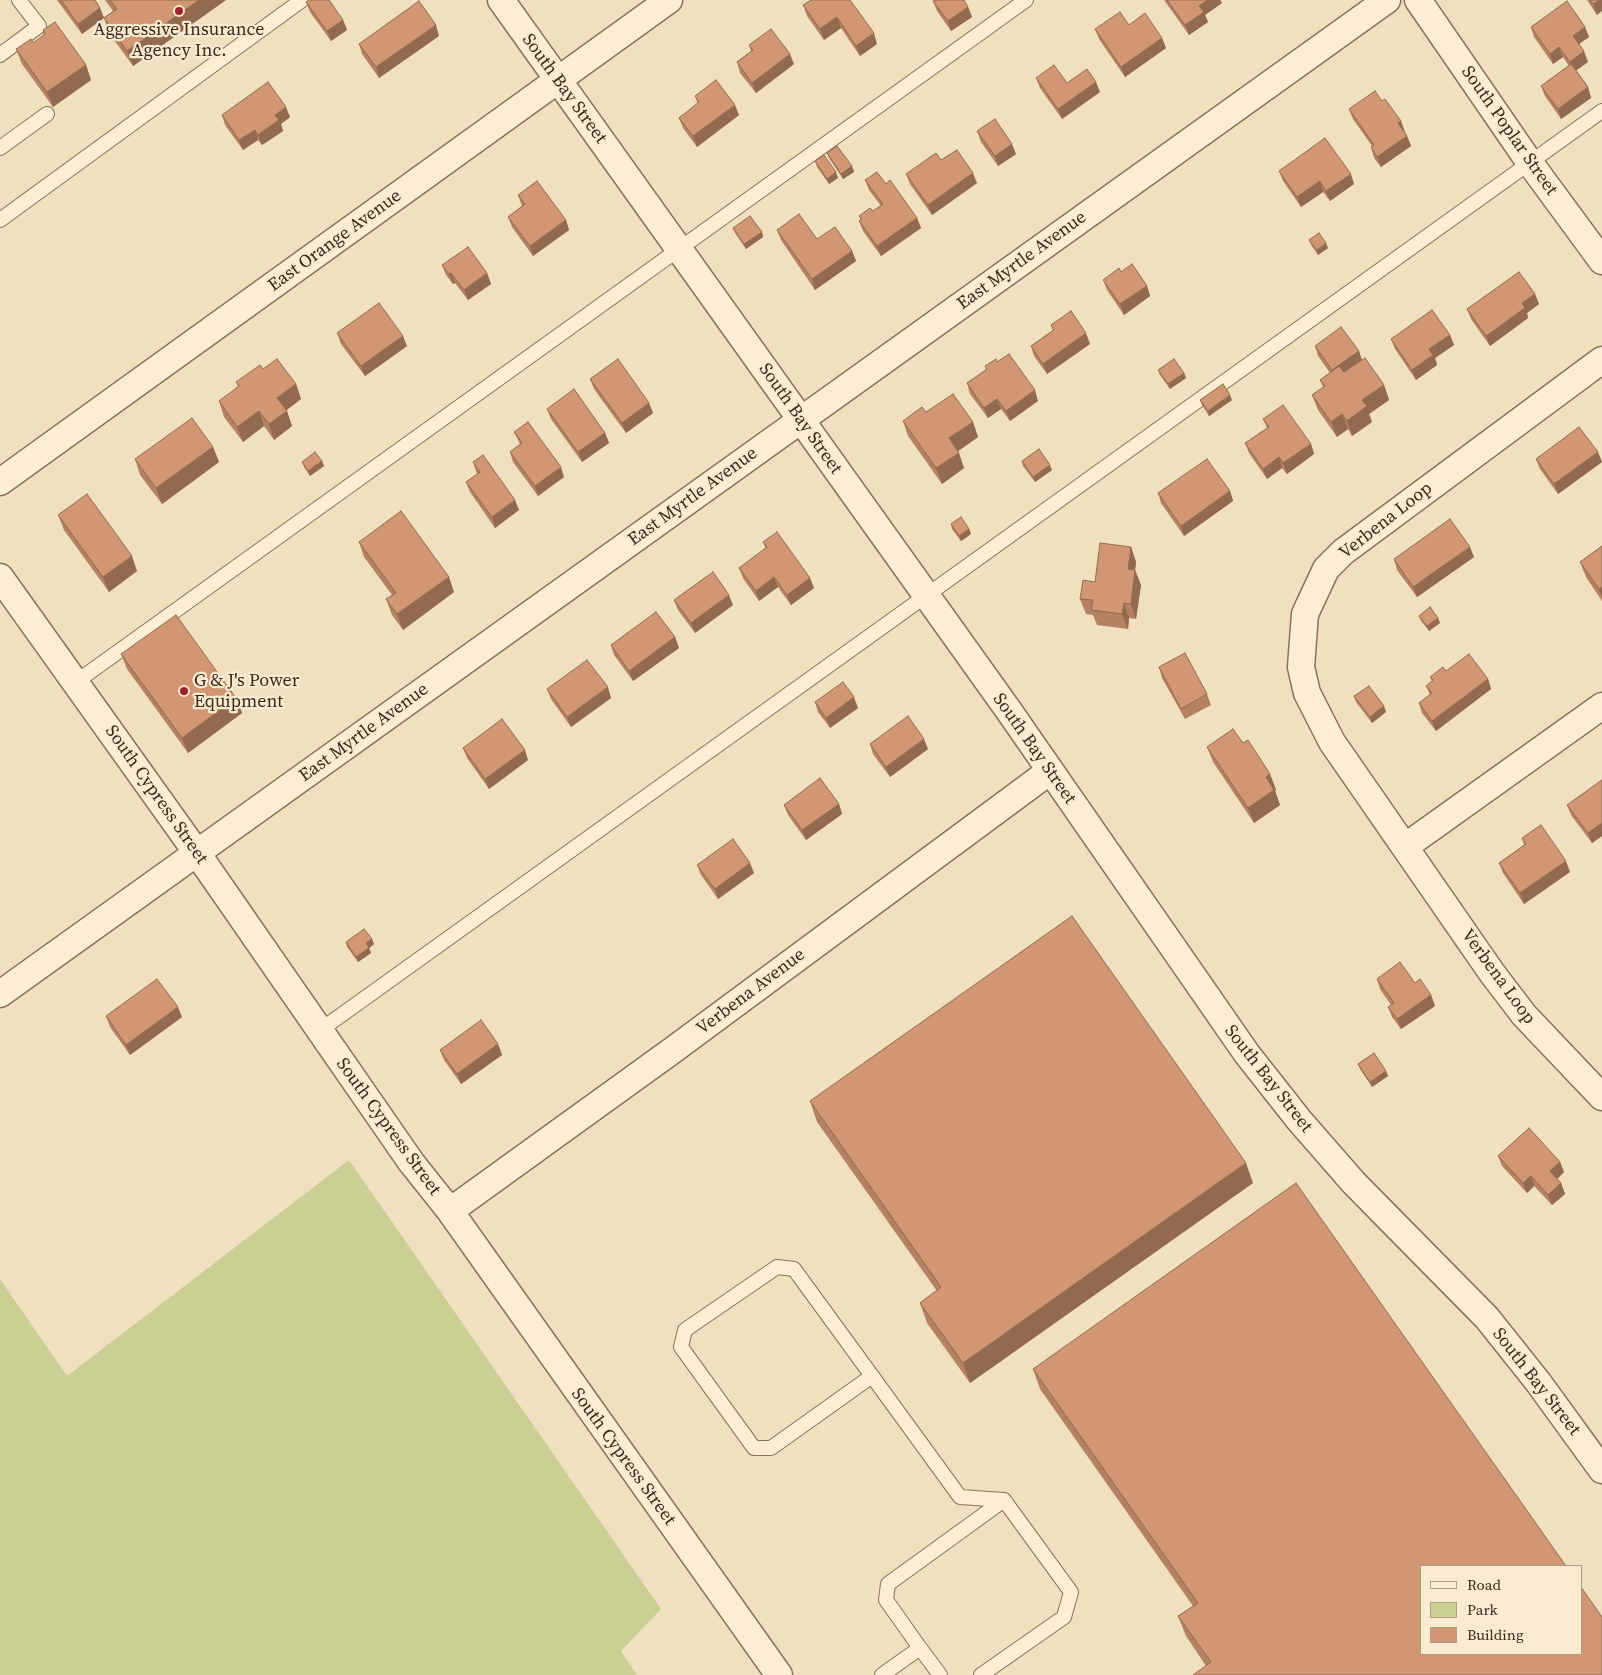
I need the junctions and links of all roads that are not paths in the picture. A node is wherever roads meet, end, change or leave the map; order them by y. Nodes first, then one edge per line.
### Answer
1 (19, 0) edge
2 (302, 0) edge
3 (501, 0) edge
4 (669, 0) edge
5 (1026, 0) edge
6 (1386, 0) edge
7 (1418, 0) edge
8 (0, 55) edge
9 (558, 80) junction
10 (1602, 111) edge
11 (47, 114) dead end
12 (0, 148) edge
13 (1530, 163) junction
14 (0, 220) edge
15 (679, 249) junction
16 (1602, 261) edge
17 (1602, 360) edge
18 (800, 420) junction
19 (0, 482) edge
20 (0, 577) edge
21 (925, 596) junction
22 (76, 682) junction
23 (1602, 706) edge
24 (1050, 771) junction
25 (1406, 846) junction
26 (197, 853) junction
27 (0, 994) edge
28 (319, 1031) junction
29 (1602, 1097) edge
30 (450, 1211) junction
31 (872, 1376) junction
32 (1602, 1470) edge
33 (960, 1496) junction
34 (1004, 1500) junction
35 (977, 1520) junction
36 (920, 1648) junction
37 (779, 1675) edge
38 (882, 1675) edge
39 (940, 1675) edge
40 (981, 1675) edge

1 - 8 lane
2 - 14 lane
3 - 9 street, South Bay Street
4 - 9 street, East Orange Avenue
5 - 15 lane
6 - 18 street, East Myrtle Avenue
7 - 13 street, South Poplar Street
9 - 15 street, South Bay Street
9 - 19 street, East Orange Avenue
10 - 13 lane
11 - 12 lane
13 - 16 street, South Poplar Street
13 - 21 lane
15 - 18 street, South Bay Street
15 - 22 lane
17 - 25 street, Verbena Loop
18 - 21 street, South Bay Street
18 - 26 street, East Myrtle Avenue
20 - 22 street, South Cypress Street
21 - 24 street, South Bay Street
21 - 28 lane
22 - 26 street, South Cypress Street
23 - 25 street
24 - 30 street, Verbena Avenue
24 - 32 street, South Bay Street
25 - 29 street, Verbena Loop
26 - 27 street, East Myrtle Avenue
26 - 28 street, South Cypress Street
28 - 30 street, South Cypress Street
30 - 37 street, South Cypress Street
31 - 31 lane
31 - 33 lane
33 - 34 lane
33 - 35 lane
34 - 35 lane
34 - 40 lane
35 - 36 lane
36 - 38 lane
36 - 39 lane

